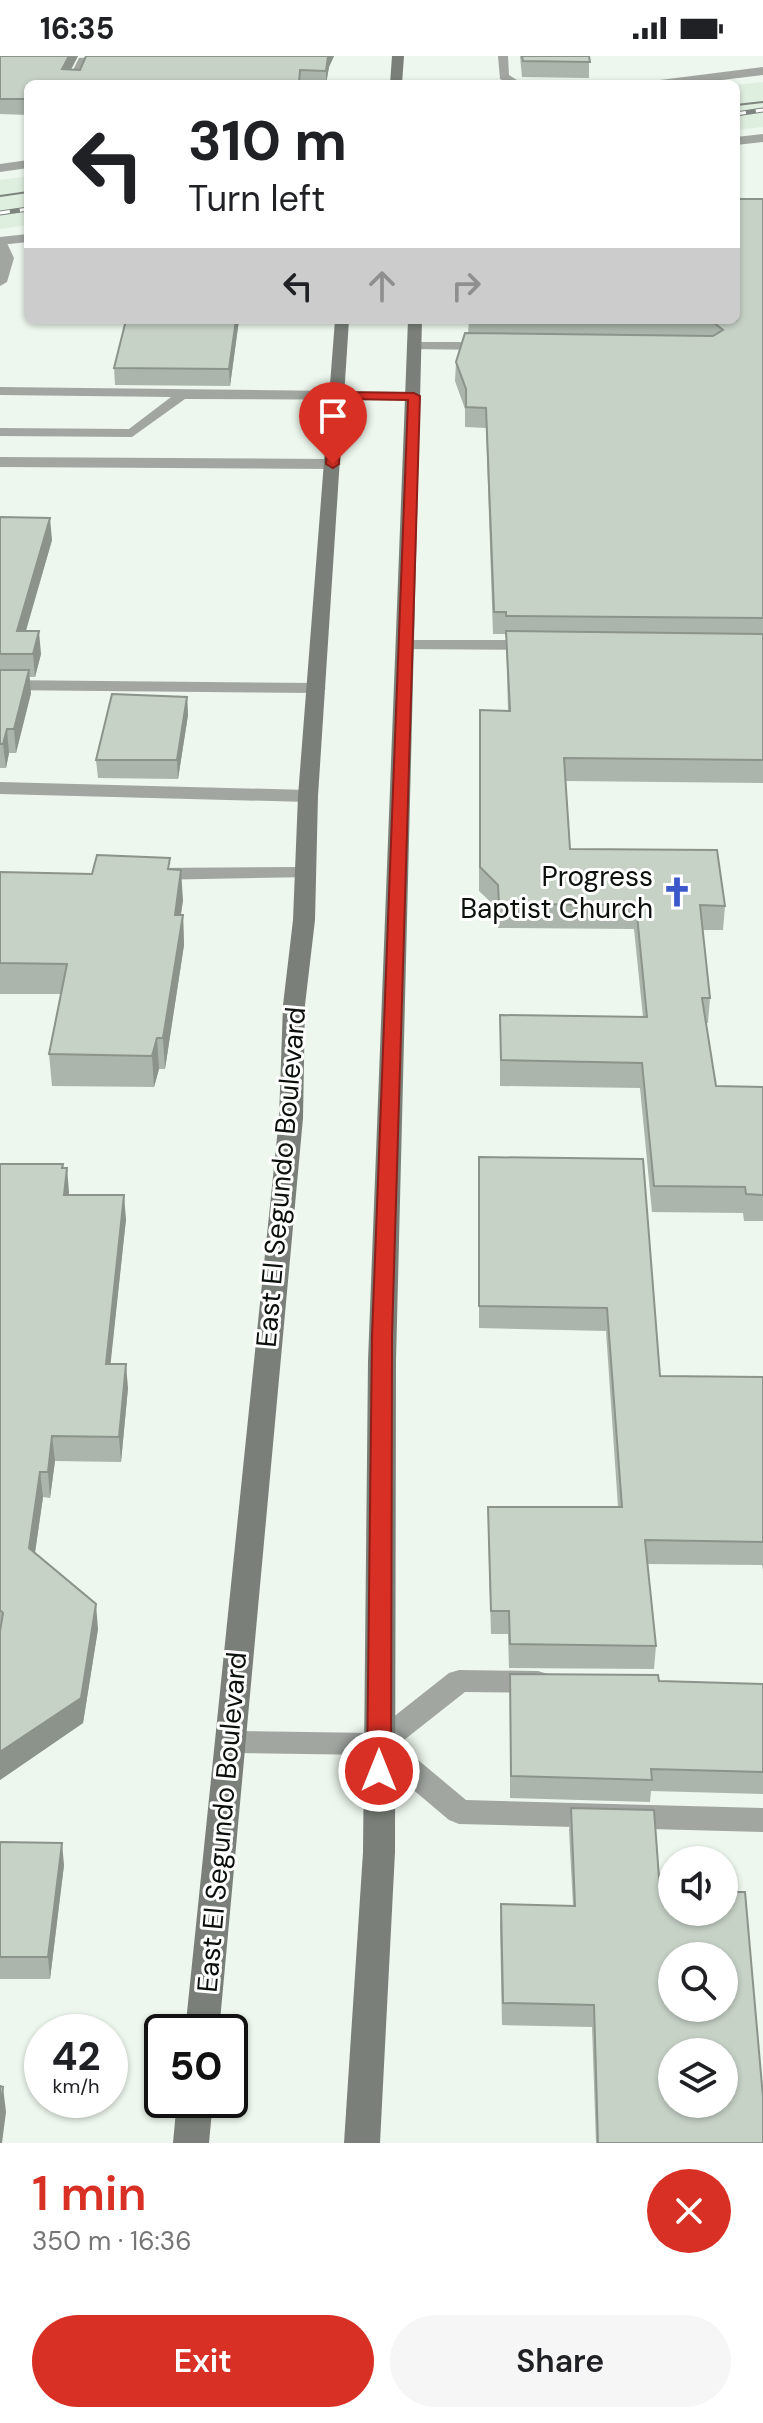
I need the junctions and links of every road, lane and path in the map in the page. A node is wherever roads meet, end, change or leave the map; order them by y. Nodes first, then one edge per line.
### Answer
1 (398, 56) edge
2 (503, 56) edge
3 (118, 58) edge
4 (763, 71) edge
5 (74, 80) edge
6 (396, 80) edge
7 (510, 80) edge
8 (692, 80) edge
9 (763, 138) edge
10 (740, 141) edge
11 (24, 165) edge
12 (0, 168) edge
13 (24, 239) edge
14 (0, 242) edge
15 (0, 282) edge
16 (342, 324) edge
17 (415, 324) edge
18 (414, 346) junction
19 (505, 347) edge
20 (0, 391) edge
21 (182, 395) junction
22 (337, 395) junction
23 (414, 396) junction
24 (0, 432) edge
25 (0, 462) edge
26 (333, 464) junction
27 (406, 645) junction
28 (549, 645) edge
29 (0, 685) edge
30 (317, 688) junction
31 (0, 788) edge
32 (308, 796) junction
33 (306, 873) junction
34 (137, 874) edge
35 (565, 1682) edge
36 (230, 1742) junction
37 (379, 1744) junction
38 (763, 1820) edge
39 (204, 2014) edge
40 (193, 2118) edge
41 (191, 2143) edge
42 (362, 2143) edge

1 - 6 main road
2 - 7 lane
3 - 5 lane
4 - 8 street
9 - 10 street
11 - 12 street
13 - 14 street
14 - 15 lane
16 - 22 main road, East El Segundo Boulevard
17 - 18 main road
18 - 19 lane
18 - 23 main road
20 - 21 lane
21 - 22 lane
21 - 24 lane
22 - 23 lane
22 - 26 main road, East El Segundo Boulevard
23 - 27 main road
25 - 26 lane
26 - 30 main road, East El Segundo Boulevard
27 - 28 lane
27 - 37 main road
29 - 30 lane
30 - 32 main road, East El Segundo Boulevard
31 - 32 lane
32 - 33 main road, East El Segundo Boulevard
33 - 34 lane
33 - 36 main road, East El Segundo Boulevard
35 - 37 lane
36 - 37 lane
36 - 39 main road, East El Segundo Boulevard
37 - 38 lane
37 - 42 main road
40 - 41 main road

